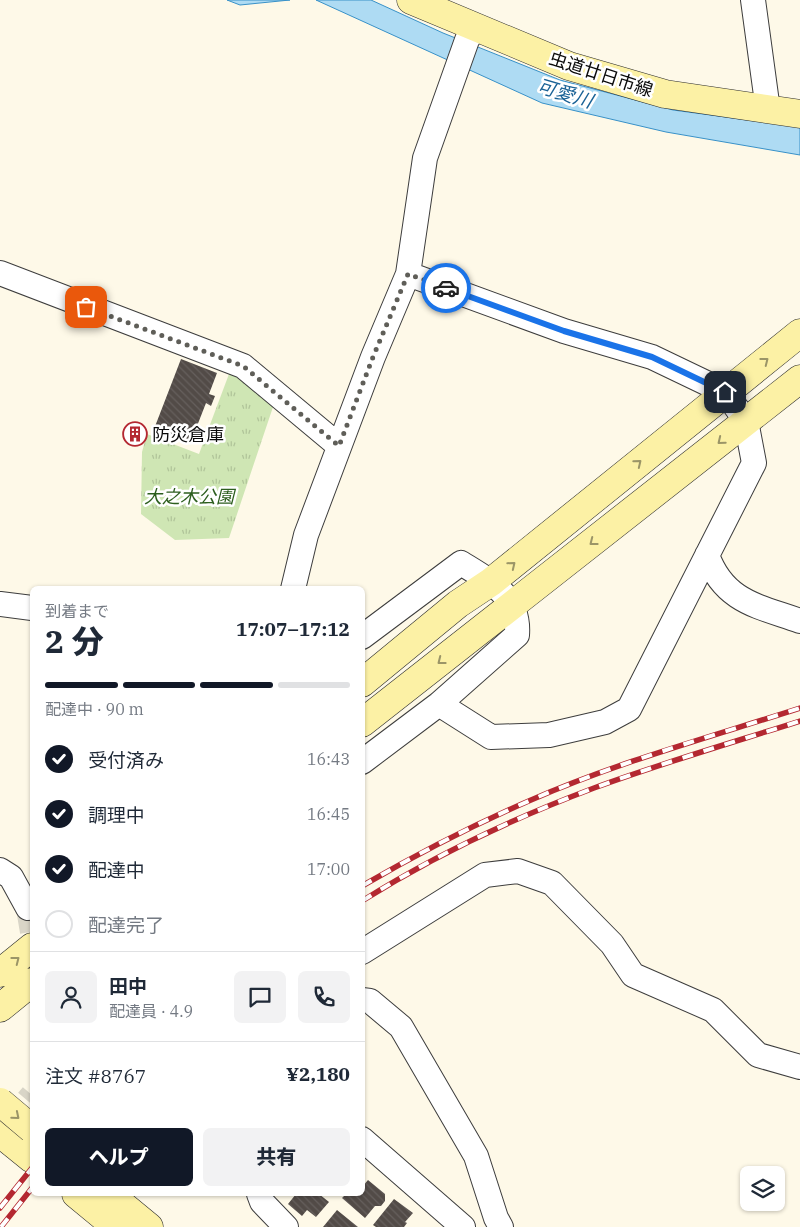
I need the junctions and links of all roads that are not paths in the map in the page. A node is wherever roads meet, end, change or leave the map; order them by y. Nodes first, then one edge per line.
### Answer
1 (411, 0) edge
2 (753, 0) edge
3 (471, 33) junction
4 (768, 110) junction
5 (800, 114) edge
6 (0, 273) edge
7 (408, 274) junction
8 (800, 333) edge
9 (800, 379) edge
10 (725, 392) junction
11 (746, 421) junction
12 (339, 446) junction
13 (707, 556) junction
14 (491, 582) junction
15 (294, 586) edge
16 (0, 604) edge
17 (513, 605) junction
18 (30, 608) edge
19 (800, 621) edge
20 (365, 635) edge
21 (365, 681) edge
22 (439, 704) junction
23 (365, 721) edge
24 (365, 760) edge
25 (0, 870) edge
26 (30, 903) edge
27 (30, 949) edge
28 (365, 950) edge
29 (0, 973) edge
30 (30, 984) edge
31 (365, 1000) edge
32 (1, 1007) edge
33 (800, 1067) edge
34 (0, 1102) edge
35 (30, 1127) edge
36 (0, 1132) edge
37 (365, 1142) edge
38 (30, 1157) edge
39 (260, 1196) edge
40 (97, 1198) edge
41 (116, 1227) edge
42 (149, 1227) edge
43 (286, 1227) edge
44 (463, 1227) edge
45 (501, 1227) edge

1 - 3 street, 虫道廿日市線
2 - 4 street
3 - 4 street, 虫道廿日市線
3 - 7 street
4 - 5 street, 虫道廿日市線
6 - 12 street
7 - 10 street
7 - 12 street
10 -> 8 street
9 - 11 street
10 - 11 street
14 -> 10 street
11 - 13 street
11 -> 17 street
12 - 15 street
13 - 19 street
13 - 22 street
14 - 17 street
14 - 20 street
14 - 21 street
16 - 18 street
17 - 22 street
17 -> 23 street
22 - 24 street
25 - 26 street
29 -> 27 street
28 - 33 street
30 - 32 street
31 - 45 street
34 -> 35 street, bridge
36 - 38 street
37 - 44 street
39 - 43 street
40 - 41 street
40 - 42 street

